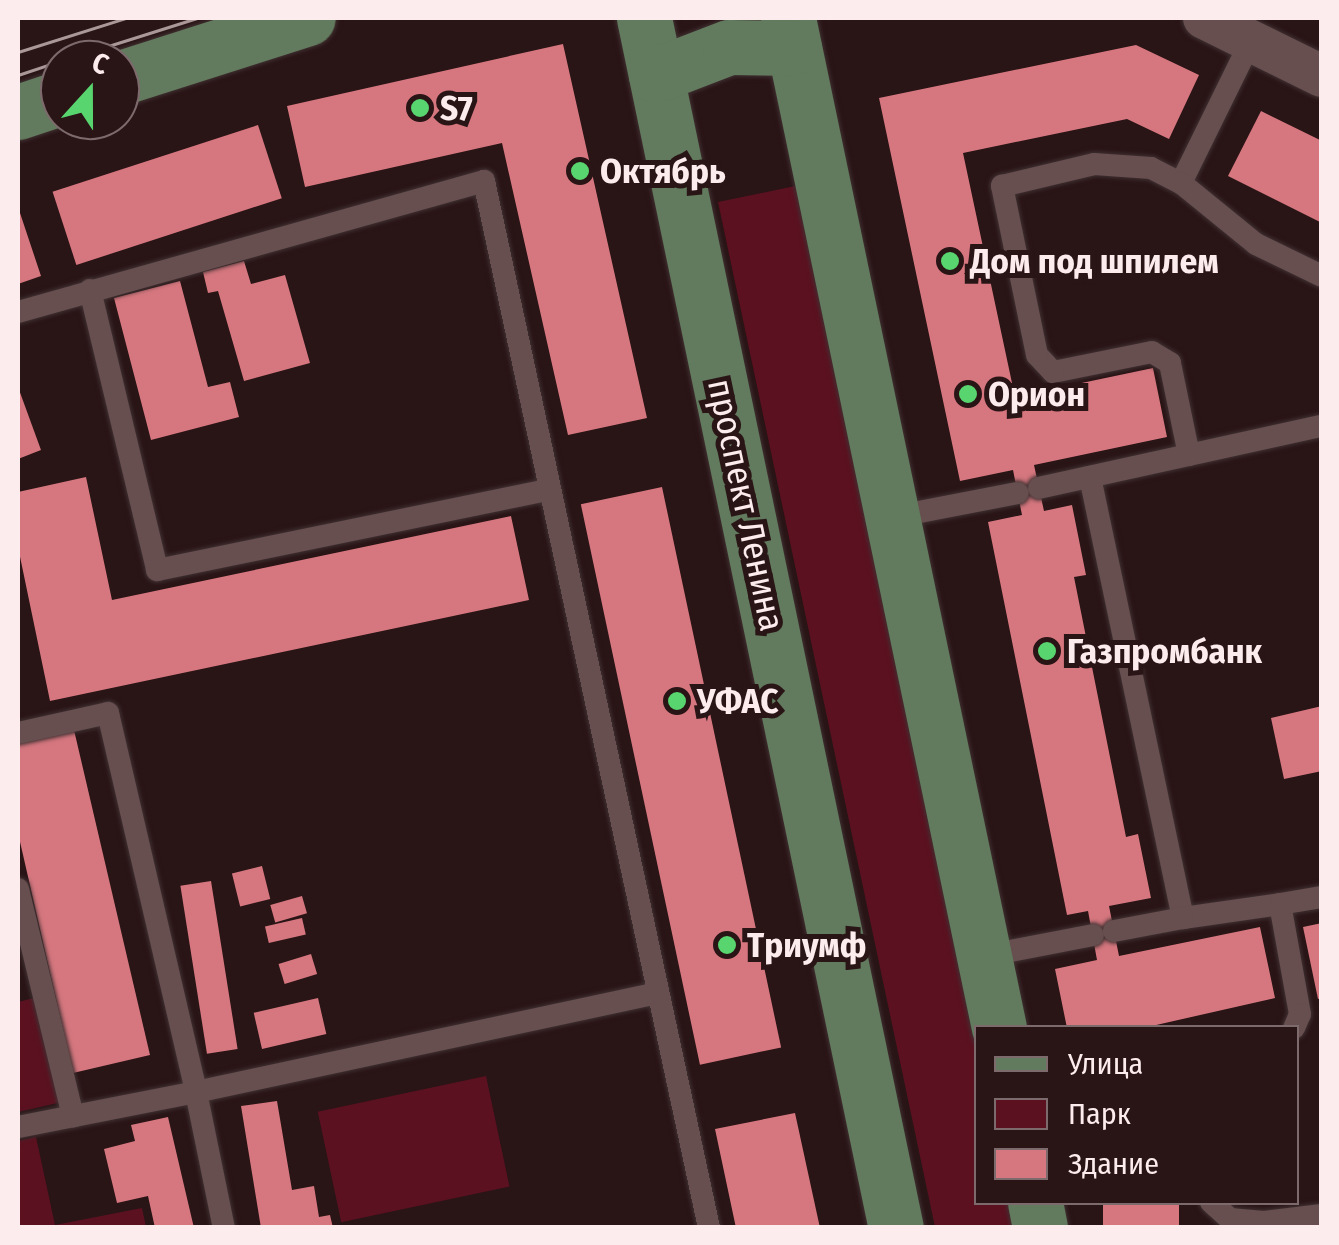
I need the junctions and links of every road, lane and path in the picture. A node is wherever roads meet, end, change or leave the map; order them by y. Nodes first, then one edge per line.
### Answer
1 (308, 18) edge
2 (644, 18) edge
3 (1204, 18) edge
4 (794, 28) edge
5 (1251, 42) junction
6 (140, 72) edge
7 (656, 75) junction
8 (1322, 76) edge
9 (1181, 183) junction
10 (1322, 276) edge
11 (90, 290) junction
12 (18, 312) edge
13 (1322, 426) edge
14 (1189, 455) junction
15 (1090, 477) junction
16 (550, 488) junction
17 (892, 517) junction
18 (18, 733) edge
19 (18, 889) edge
20 (1322, 897) edge
21 (1280, 904) junction
22 (1183, 918) junction
23 (984, 956) junction
24 (658, 993) junction
25 (997, 1025) edge
26 (1295, 1025) edge
27 (196, 1092) junction
28 (73, 1116) junction
29 (18, 1127) edge
30 (1214, 1205) edge
31 (1322, 1215) edge
32 (224, 1228) edge
33 (708, 1228) edge
34 (896, 1228) edge

1 - 6 main road
2 - 7 main road, проспект Ленина
3 - 5 street
4 - 7 main road
4 - 17 main road
5 - 8 street
5 - 9 lane
7 - 34 main road, проспект Ленина
9 - 10 lane
9 - 14 lane
11 - 12 lane
11 - 16 lane
11 - 16 lane
13 - 14 lane
14 - 15 lane
15 - 17 lane
15 - 22 lane
16 - 24 lane
17 - 23 main road
18 - 27 lane
19 - 28 lane
20 - 21 lane
21 - 22 lane
21 - 26 lane
22 - 23 lane
23 - 25 main road
24 - 27 lane
24 - 33 lane
27 - 28 lane
27 - 32 lane
28 - 29 lane
30 - 31 lane

